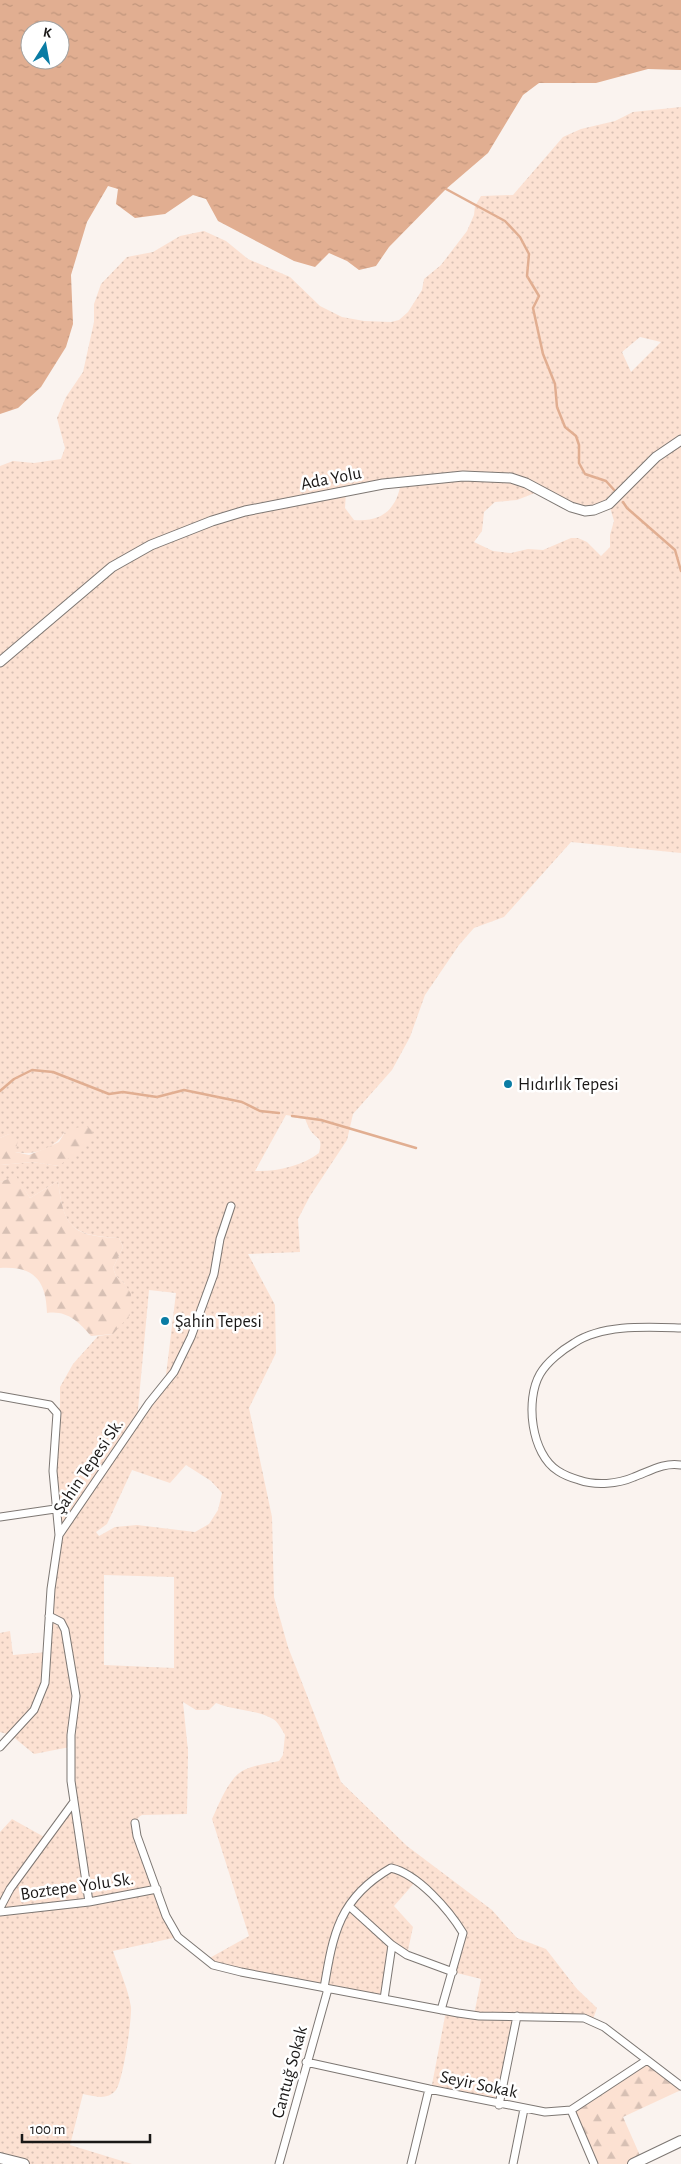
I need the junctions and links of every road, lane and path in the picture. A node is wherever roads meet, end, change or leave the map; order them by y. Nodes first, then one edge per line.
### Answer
1 (681, 440) edge
2 (0, 662) edge
3 (231, 1206) dead end
4 (681, 1328) edge
5 (0, 1396) edge
6 (681, 1465) edge
7 (55, 1509) junction
8 (0, 1517) edge
9 (59, 1535) junction
10 (49, 1616) junction
11 (7, 1740) junction
12 (0, 1747) edge
13 (0, 1754) edge
14 (73, 1803) junction
15 (135, 1824) dead end
16 (157, 1889) junction
17 (89, 1902) junction
18 (349, 1906) junction
19 (0, 1910) edge
20 (392, 1945) junction
21 (453, 1972) junction
22 (326, 1988) junction
23 (384, 1999) junction
24 (442, 2010) junction
25 (518, 2016) junction
26 (647, 2060) junction
27 (306, 2062) junction
28 (681, 2086) edge
29 (429, 2089) junction
30 (499, 2105) junction
31 (524, 2109) junction
32 (571, 2110) junction
33 (681, 2141) edge
34 (0, 2158) edge
35 (24, 2164) edge
36 (279, 2164) edge
37 (411, 2164) edge
38 (513, 2164) edge
39 (594, 2164) edge
40 (633, 2164) edge

1 - 2 street, Ada Yolu
3 - 9 street, Şahin Tepesi Sk.
4 - 6 street
5 - 7 street
7 - 8 street
7 - 9 street
9 - 10 street, Şahin Tepesi Sk.
10 - 11 street, Şahin Tepesi Sk.
10 - 14 street
11 - 12 street, Şahin Tepesi Sk.
11 - 13 street
14 - 17 street
14 - 19 street
15 - 16 street
16 - 17 street, Boztepe Yolu Sk.
16 - 22 street
17 - 19 street, Boztepe Yolu Sk.
18 - 20 street
18 - 21 street, Cantuğ Sokak
18 - 22 street, Cantuğ Sokak
20 - 21 street
20 - 23 street
21 - 24 street, Cantuğ Sokak
22 - 23 street
22 - 27 street, Cantuğ Sokak
23 - 24 street
24 - 25 street
25 - 26 street
25 - 30 street
26 - 28 street
26 - 32 street
27 - 29 street, Seyir Sokak
27 - 36 street, Cantuğ Sokak
29 - 30 street, Seyir Sokak
29 - 37 street
30 - 31 street, Seyir Sokak
31 - 32 street, Seyir Sokak
31 - 38 street
32 - 39 street
33 - 40 main road
34 - 35 main road

